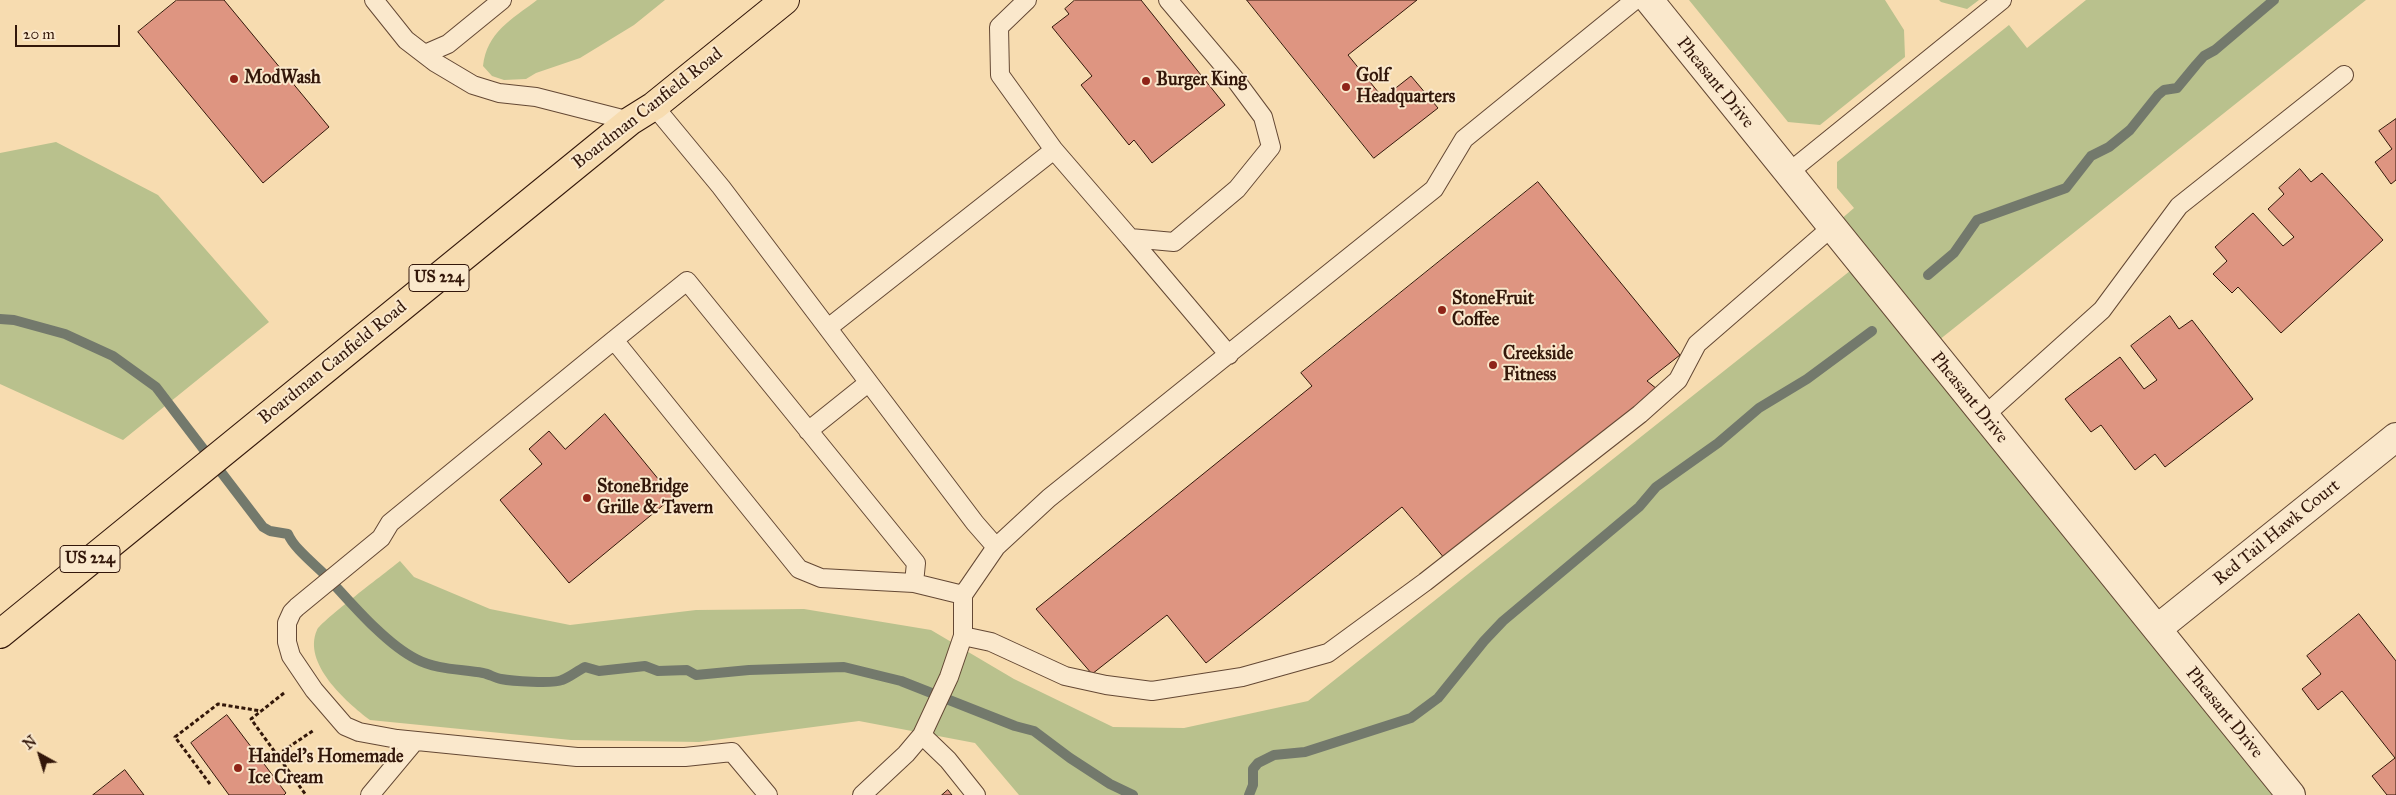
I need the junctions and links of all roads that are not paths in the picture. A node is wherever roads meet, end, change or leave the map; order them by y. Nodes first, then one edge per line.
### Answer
1 (374, 0) edge
2 (502, 0) edge
3 (785, 0) edge
4 (1027, 0) edge
5 (1168, 0) edge
6 (1635, 0) edge
7 (1649, 0) edge
8 (2002, 0) edge
9 (424, 54) junction
10 (2344, 75) dead end
11 (654, 106) junction
12 (630, 121) junction
13 (1054, 150) junction
14 (1788, 173) junction
15 (1832, 227) junction
16 (1130, 238) junction
17 (828, 328) junction
18 (614, 340) junction
19 (1229, 355) junction
20 (868, 383) junction
21 (1984, 416) junction
22 (808, 431) junction
23 (2396, 437) edge
24 (996, 547) junction
25 (914, 583) junction
26 (963, 595) junction
27 (2158, 629) junction
28 (0, 634) edge
29 (962, 636) junction
30 (926, 727) junction
31 (416, 741) junction
32 (370, 795) edge
33 (768, 795) edge
34 (862, 795) edge
35 (976, 795) edge
36 (2291, 795) edge

1 - 9 lane
2 - 9 lane
3 - 11 main road, Boardman Canfield Road / US 224
4 - 13 lane
5 - 16 lane
6 - 19 lane
7 - 14 street, Pheasant Drive
8 - 14 lane
9 - 12 lane
10 - 21 lane
11 - 12 main road, Boardman Canfield Road / US 224
11 - 17 lane
12 - 28 main road, Boardman Canfield Road / US 224
13 - 16 lane
13 - 17 lane
14 - 15 street, Pheasant Drive
15 - 21 street, Pheasant Drive
15 - 29 lane
16 - 19 lane
17 - 20 lane
18 - 22 lane
18 - 25 lane
18 - 31 lane
19 - 24 lane
20 - 22 lane
20 - 24 lane
21 - 27 street, Pheasant Drive
22 - 25 lane
23 - 27 street, Red Tail Hawk Court
24 - 26 lane
25 - 26 lane
26 - 29 lane
27 - 36 street, Pheasant Drive
29 - 30 lane
30 - 34 lane
30 - 35 lane
31 - 32 lane
31 - 33 lane

